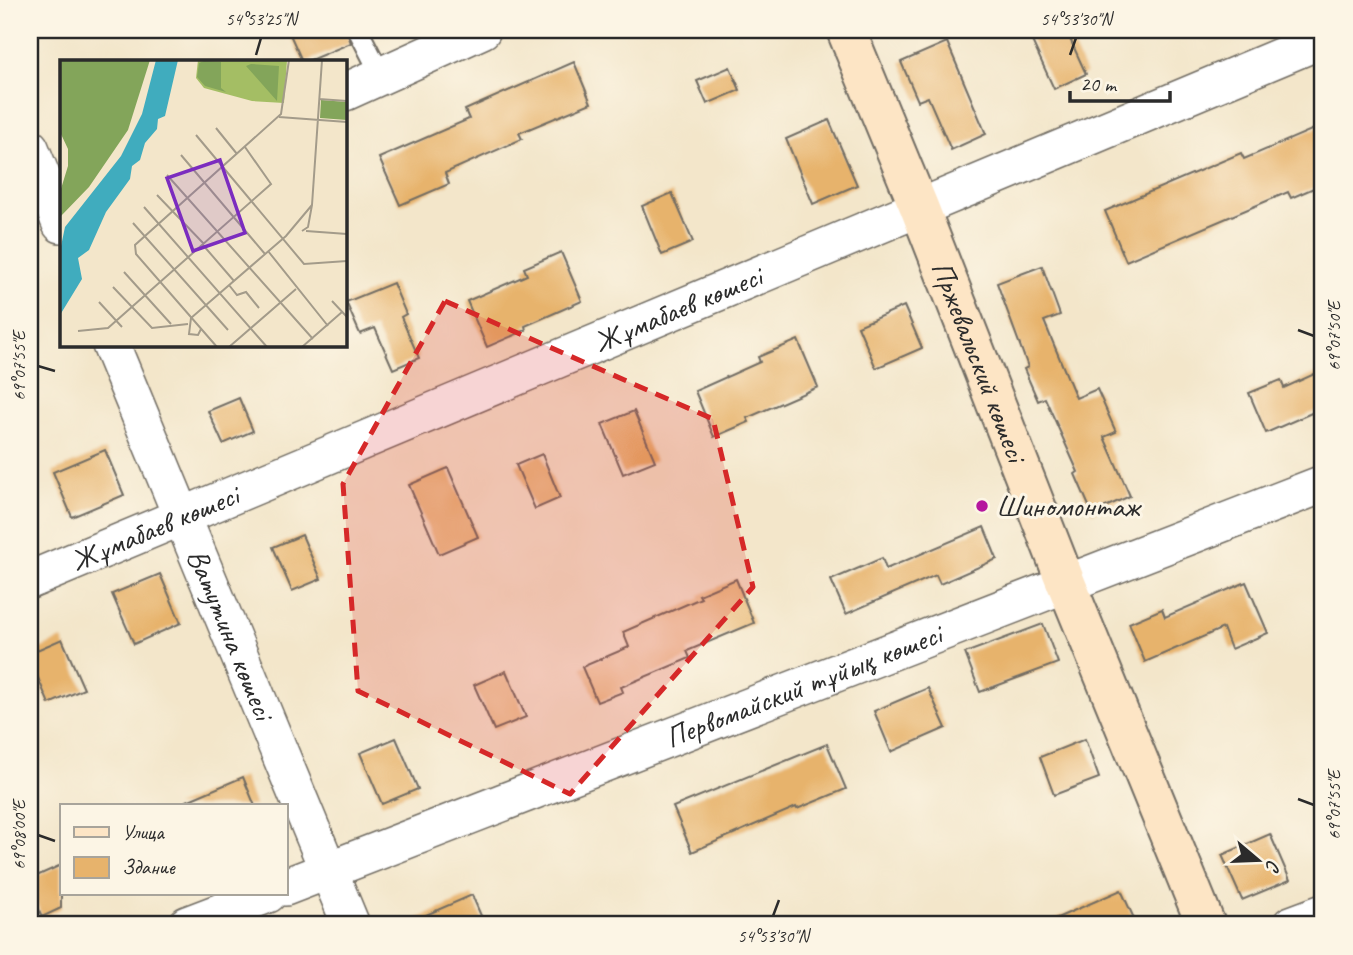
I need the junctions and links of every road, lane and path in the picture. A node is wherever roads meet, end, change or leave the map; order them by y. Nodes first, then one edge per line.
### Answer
1 (358, 30) edge
2 (482, 30) edge
3 (846, 30) edge
4 (1323, 39) edge
5 (381, 75) junction
6 (346, 92) edge
7 (30, 148) edge
8 (919, 207) junction
9 (47, 208) edge
10 (111, 346) edge
11 (1323, 484) edge
12 (182, 516) junction
13 (30, 580) edge
14 (1066, 583) junction
15 (328, 870) junction
16 (287, 886) edge
17 (265, 895) edge
18 (1323, 913) edge
19 (187, 925) edge
20 (351, 925) edge
21 (1206, 925) edge
22 (1291, 925) edge

1 - 5 lane
2 - 5 street
3 - 8 street, Пржевальский көшесі
4 - 8 street, Жұмабаев көшесі
5 - 6 street
7 - 9 street
8 - 12 street, Жұмабаев көшесі
8 - 14 street, Пржевальский көшесі
10 - 12 street, Ватутина көшесі
11 - 14 street, Первомайский тұйық көшесі
12 - 13 street, Жұмабаев көшесі
12 - 15 street, Ватутина көшесі
14 - 15 street, Первомайский тұйық көшесі
14 - 21 street, Пржевальский көшесі
15 - 16 street, Первомайский тұйық көшесі
15 - 20 street, Ватутина көшесі
17 - 19 street
18 - 22 street

